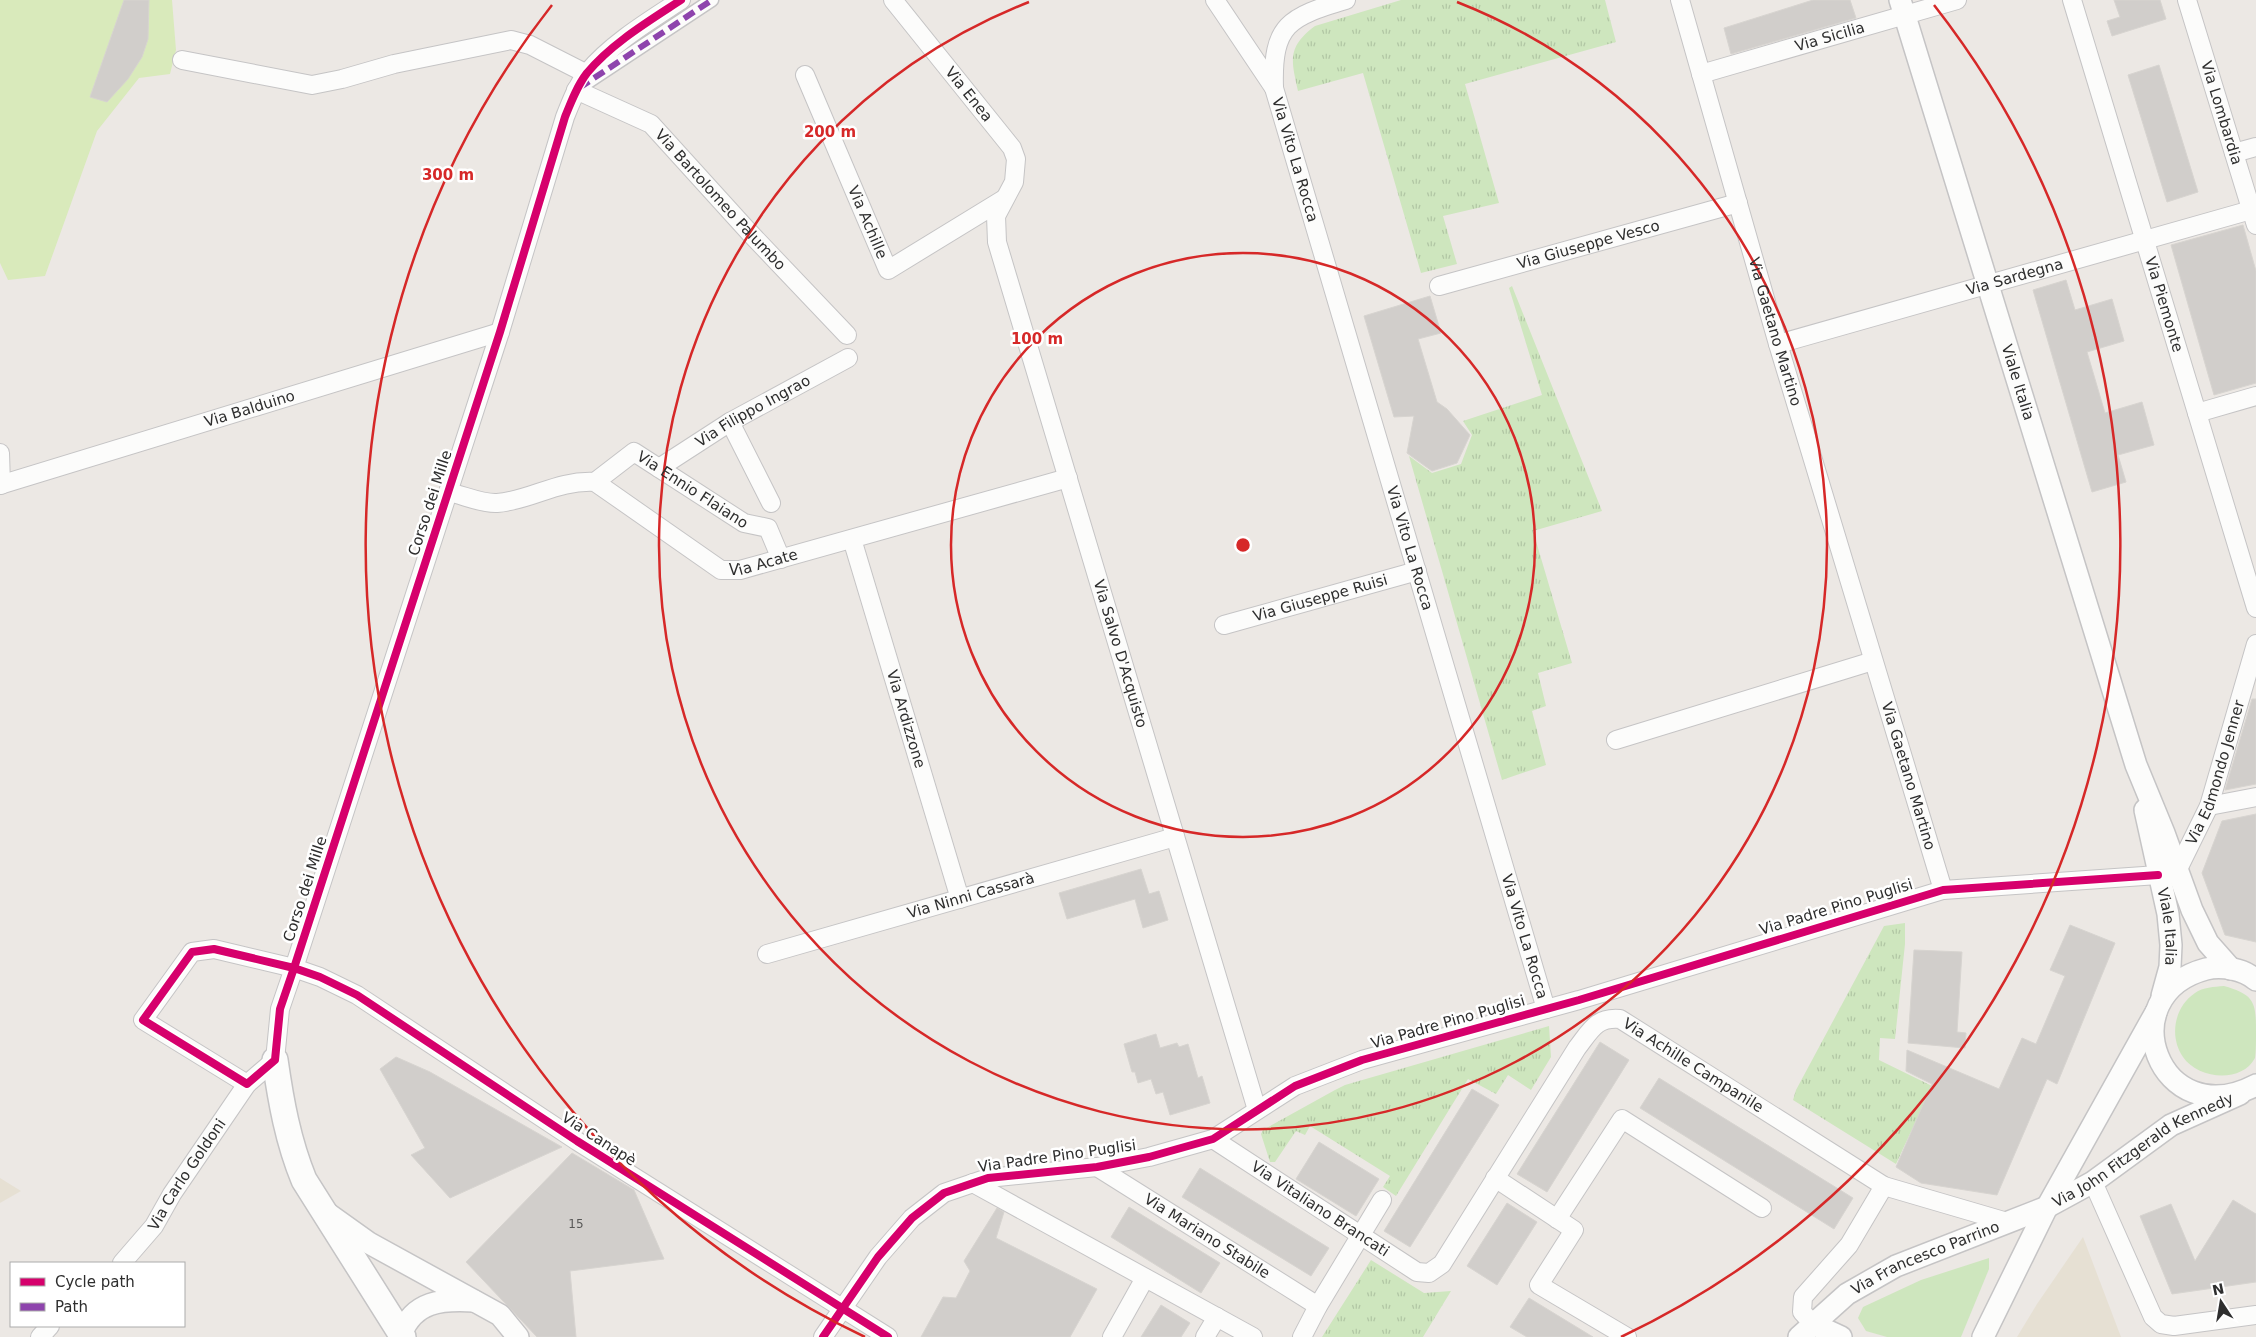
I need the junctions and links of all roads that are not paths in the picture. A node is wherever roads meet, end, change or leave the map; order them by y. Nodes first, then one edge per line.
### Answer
1 (681, 0) edge
2 (712, 0) edge
3 (893, 0) edge
4 (1215, 0) edge
5 (1344, 0) edge
6 (1680, 0) edge
7 (1957, 0) edge
8 (2072, 0) edge
9 (2187, 0) edge
10 (1902, 8) edge
11 (182, 60) dead end
12 (587, 74) junction
13 (1701, 74) junction
14 (805, 75) dead end
15 (1274, 88) junction
16 (576, 90) junction
17 (2256, 147) edge
18 (2234, 153) junction
19 (1007, 198) junction
20 (1738, 203) junction
21 (2254, 217) edge
22 (2144, 240) junction
23 (1987, 284) junction
24 (1439, 286) dead end
25 (500, 332) junction
26 (847, 334) dead end
27 (1778, 344) junction
28 (848, 358) dead end
29 (2256, 396) edge
30 (2197, 413) junction
31 (730, 422) junction
32 (0, 453) edge
33 (660, 468) junction
34 (1068, 478) junction
35 (595, 482) junction
36 (0, 485) edge
37 (448, 492) junction
38 (771, 503) dead end
39 (852, 539) junction
40 (780, 559) junction
41 (1417, 571) junction
42 (2256, 608) edge
43 (1224, 625) dead end
44 (2256, 644) edge
45 (1873, 661) junction
46 (1616, 740) dead end
47 (2256, 797) edge
48 (2209, 806) junction
49 (1175, 836) junction
50 (2168, 872) junction
51 (1943, 890) junction
52 (960, 898) junction
53 (767, 954) dead end
54 (294, 968) junction
55 (2231, 968) junction
56 (2256, 980) edge
57 (2159, 1005) junction
58 (1546, 1009) junction
59 (275, 1060) junction
60 (247, 1084) junction
61 (2248, 1090) edge
62 (1257, 1110) junction
63 (1213, 1139) junction
64 (1097, 1168) junction
65 (1495, 1178) junction
66 (2093, 1182) junction
67 (973, 1183) junction
68 (1884, 1186) junction
69 (1382, 1200) dead end
70 (2047, 1207) junction
71 (1762, 1208) dead end
72 (325, 1212) junction
73 (1557, 1219) junction
74 (2007, 1222) junction
75 (1362, 1236) junction
76 (123, 1262) edge
77 (1429, 1273) joint
78 (1146, 1278) junction
79 (477, 1301) junction
80 (1318, 1306) junction
81 (842, 1310) junction
82 (2256, 1315) edge
83 (1217, 1317) junction
84 (49, 1327) edge
85 (1806, 1330) edge
86 (402, 1336) edge
87 (40, 1337) edge
88 (518, 1337) edge
89 (823, 1337) edge
90 (888, 1337) edge
91 (1112, 1337) edge
92 (1205, 1337) edge
93 (1253, 1337) edge
94 (1302, 1337) edge
95 (1627, 1337) edge
96 (1841, 1337) edge
97 (1982, 1337) edge

1 - 12 street, Corso dei Mille
2 - 16 street
3 - 19 street, Via Enea
4 - 15 street
5 - 15 street
6 - 13 street, Via Gaetano Martino
7 - 10 street, Via Sicilia
8 - 22 street, Via Piemonte
9 - 18 street, Via Lombardia
10 - 13 street, Via Sicilia
10 - 23 street, Viale Italia
11 - 12 street
12 - 16 street, Corso dei Mille
13 - 20 street, Via Gaetano Martino
14 - 19 street, Via Achille
15 - 41 street, Via Vito La Rocca
16 - 25 street, Corso dei Mille
16 - 26 street, Via Bartolomeo Palumbo
17 - 18 street
18 - 21 street, Via Lombardia
19 - 34 street, Via Salvo D'Acquisto
20 - 24 street, Via Giuseppe Vesco
20 - 27 street, Via Gaetano Martino
21 - 22 street, Via Sardegna
22 - 23 street, Via Sardegna
22 - 30 street, Via Piemonte
23 - 27 street, Via Sardegna
23 - 50 street, Viale Italia
25 - 36 street, Via Balduino
25 - 37 street, Corso dei Mille
27 - 45 street, Via Gaetano Martino
28 - 31 street, Via Filippo Ingrao
29 - 30 street
30 - 42 street, Via Piemonte
31 - 33 street, Via Filippo Ingrao
31 - 38 street
32 - 36 street
33 - 35 street, Via Ennio Flaiano
33 - 40 street, Via Ennio Flaiano
34 - 39 street, Via Acate
34 - 49 street, Via Salvo D'Acquisto
35 - 37 street
35 - 40 street, Via Acate
37 - 54 street, Corso dei Mille
39 - 40 street, Via Acate
39 - 52 street, Via Ardizzone
41 - 43 street, Via Giuseppe Ruisi
41 - 58 street, Via Vito La Rocca
44 - 48 street, Via Edmondo Jenner
45 - 46 street
45 - 51 street, Via Gaetano Martino
47 - 48 street
48 - 50 street, Via Edmondo Jenner
49 - 52 street, Via Ninni Cassarà
49 - 62 street, Via Salvo D'Acquisto
50 - 51 street, Via Padre Pino Puglisi
50 - 55 street, Viale Italia
50 - 57 street, Viale Italia
51 - 58 street, Via Padre Pino Puglisi
52 - 53 street, Via Ninni Cassarà
54 - 59 street, Corso dei Mille
54 - 60 street, Via Canapè
54 - 81 street, Via Canapè
55 - 56 street
55 - 57 street
57 - 61 street
57 - 70 street, Via John Fitzgerald Kennedy
58 - 62 street, Via Padre Pino Puglisi
59 - 60 street, Via Carlo Goldoni
59 - 72 main road
60 - 76 street, Via Carlo Goldoni
61 - 66 street, Via John Fitzgerald Kennedy
62 - 63 street, Via Padre Pino Puglisi
63 - 64 street, Via Padre Pino Puglisi
63 - 75 street, Via Vitaliano Brancati
64 - 67 street, Via Padre Pino Puglisi
64 - 80 street, Via Mariano Stabile
65 - 68 street, Via Achille Campanile
65 - 73 street
65 - 77 street, Via Achille Campanile
66 - 70 street, Via John Fitzgerald Kennedy
66 - 82 street
67 - 78 street
67 - 81 street, Via Padre Pino Puglisi
68 - 74 street, Via Achille Campanile
68 - 85 street
69 - 75 street
70 - 74 street, Via Francesco Parrino
70 - 97 street, Via John Fitzgerald Kennedy
71 - 73 street
72 - 79 street
72 - 86 main road
73 - 95 street
74 - 85 street, Via Francesco Parrino
75 - 77 street, Via Vitaliano Brancati
75 - 80 street
78 - 83 street
78 - 91 street
79 - 86 street
79 - 88 street
80 - 94 street
81 - 89 street, Via Padre Pino Puglisi
81 - 90 street, Via Canapè
83 - 92 street
83 - 93 street
84 - 87 street
85 - 96 street

